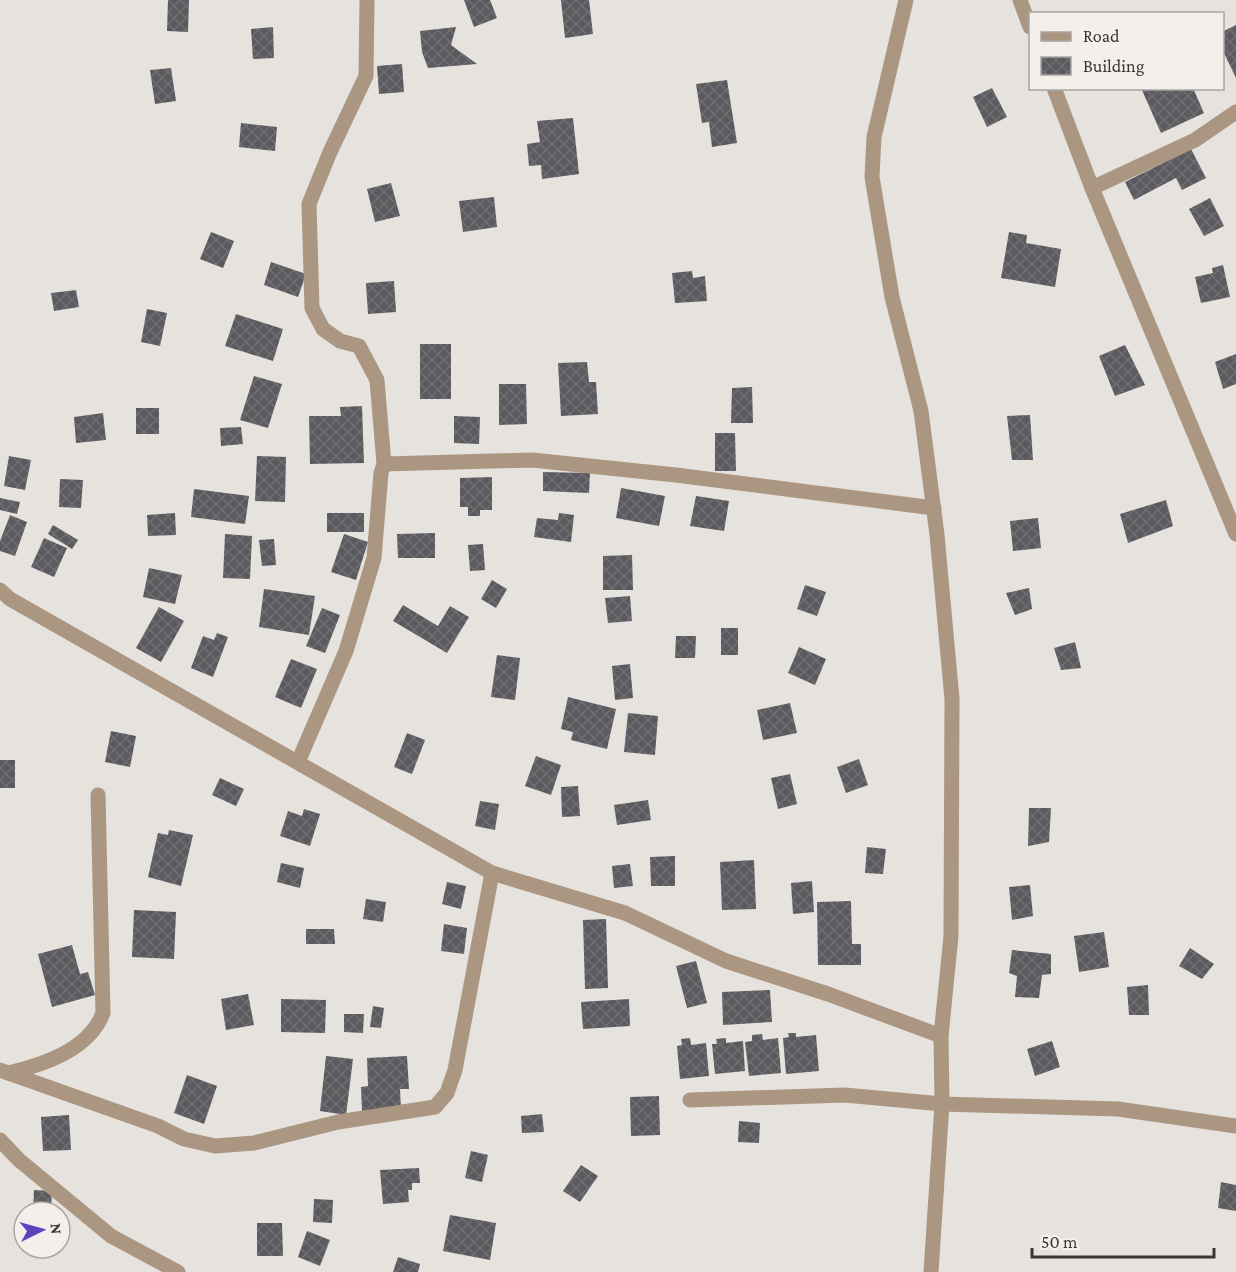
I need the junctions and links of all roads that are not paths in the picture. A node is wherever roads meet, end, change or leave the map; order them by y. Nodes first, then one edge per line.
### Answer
1 (367, 0) edge
2 (906, 0) edge
3 (1020, 0) edge
4 (1029, 24) edge
5 (1055, 90) edge
6 (1236, 112) edge
7 (1092, 188) junction
8 (384, 464) junction
9 (934, 508) junction
10 (1236, 534) edge
11 (0, 590) edge
12 (298, 762) junction
13 (98, 795) dead end
14 (492, 873) junction
15 (942, 1036) junction
16 (4, 1071) edge
17 (690, 1100) dead end
18 (942, 1104) junction
19 (1236, 1125) edge
20 (0, 1140) edge
21 (178, 1272) edge
22 (931, 1272) edge

1 - 8 street
2 - 9 street
3 - 4 street
5 - 7 street
6 - 7 street
7 - 10 street
8 - 9 street
8 - 12 street
9 - 15 street
11 - 12 street
12 - 14 street
13 - 16 street
14 - 15 street
14 - 16 street
15 - 18 street
17 - 18 street
18 - 19 street
18 - 22 street
20 - 21 street

